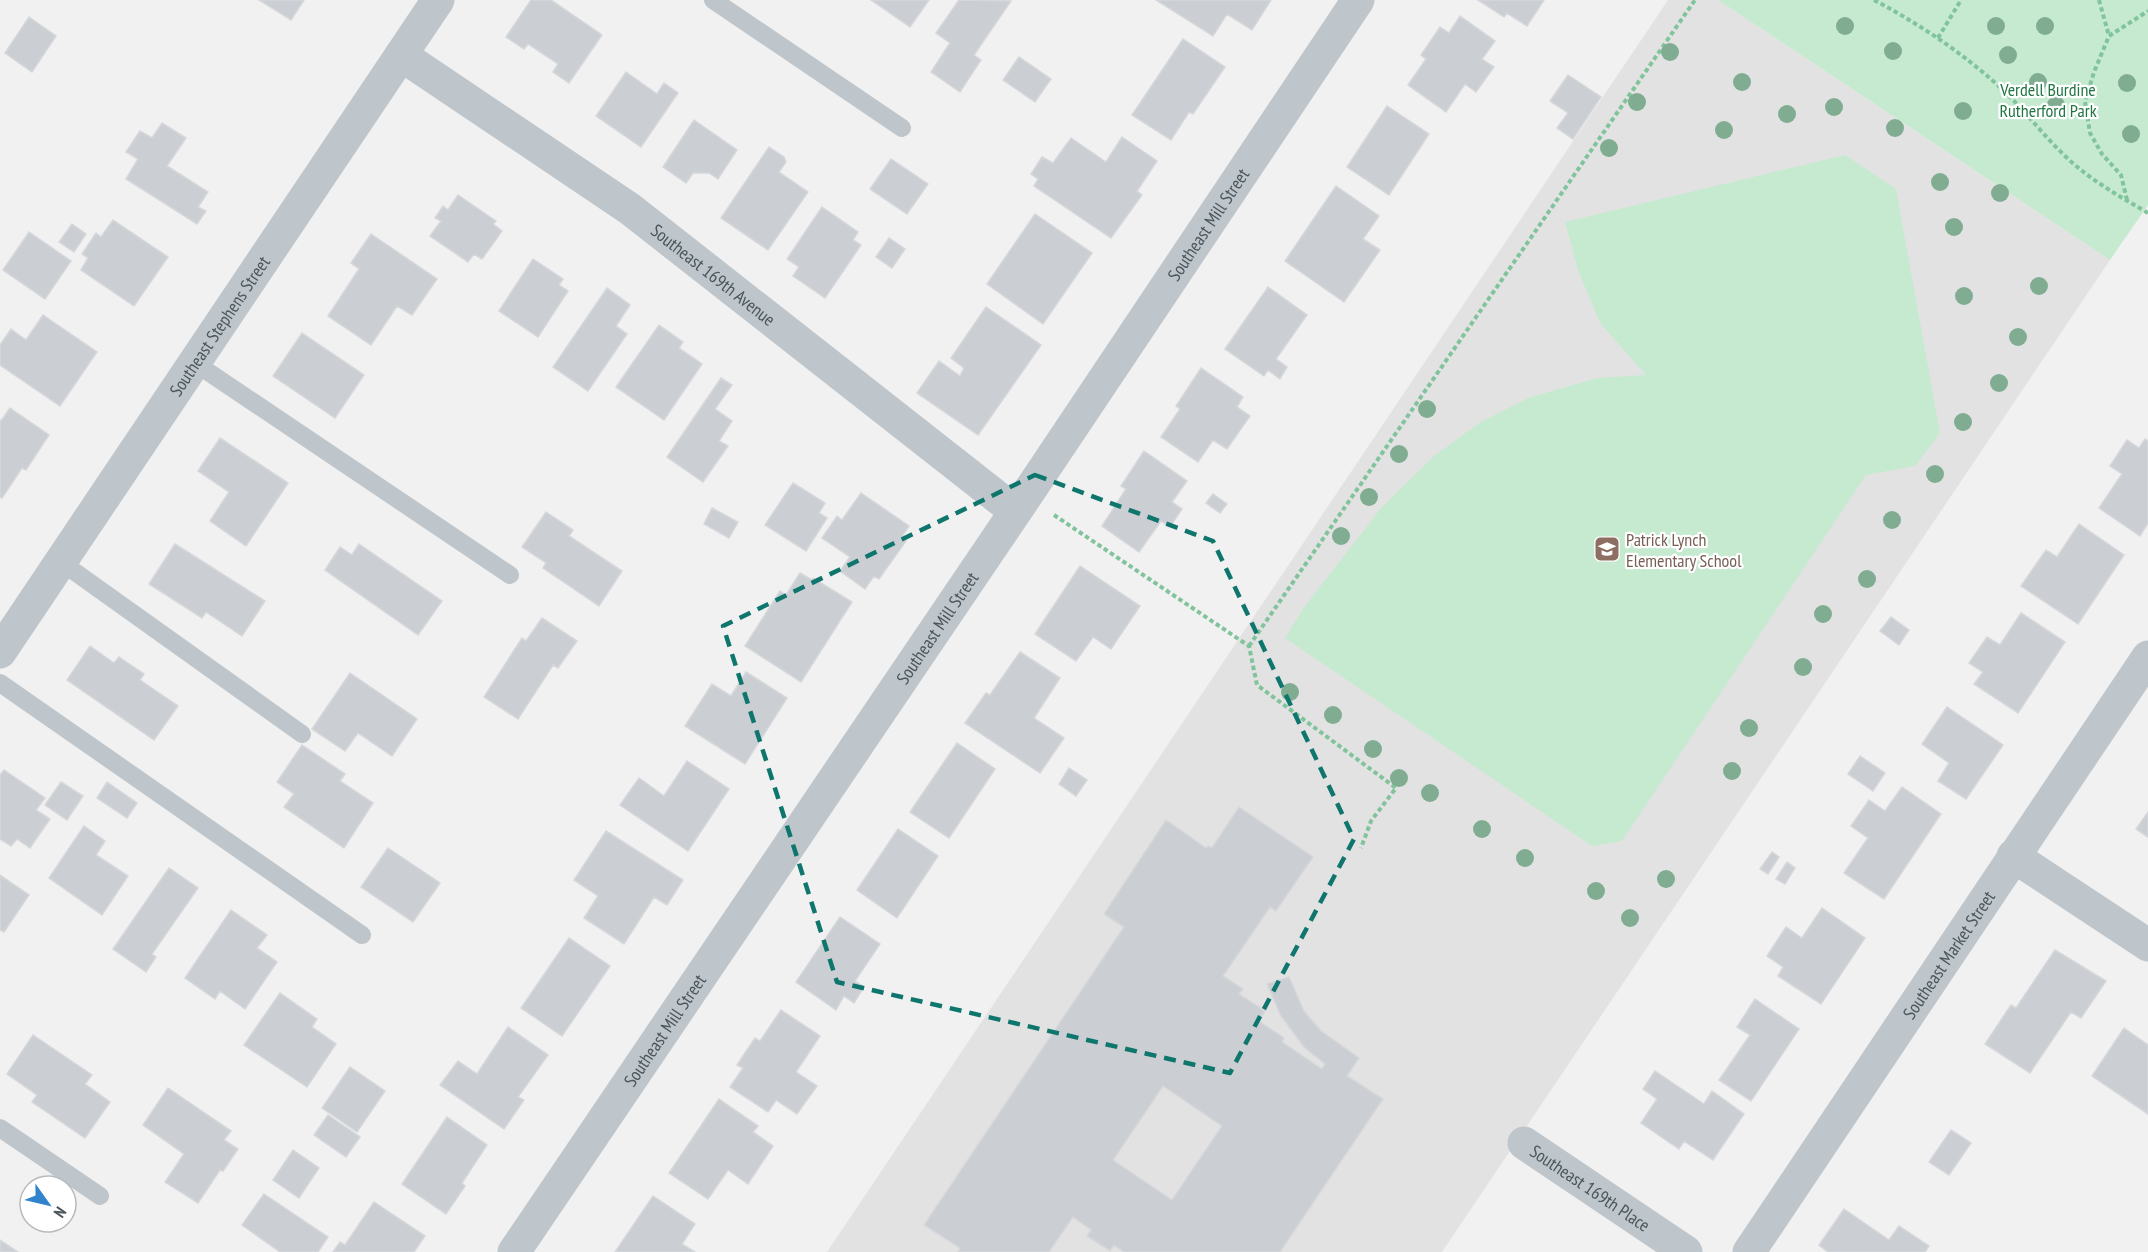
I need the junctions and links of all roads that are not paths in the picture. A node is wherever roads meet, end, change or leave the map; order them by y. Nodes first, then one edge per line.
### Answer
1 (438, 0) edge
2 (713, 0) edge
3 (1358, 0) edge
4 (401, 55) junction
5 (902, 128) dead end
6 (195, 363) junction
7 (1020, 504) junction
8 (61, 562) junction
9 (510, 575) dead end
10 (0, 652) edge
11 (2148, 657) edge
12 (0, 683) edge
13 (302, 734) dead end
14 (2013, 856) junction
15 (362, 935) dead end
16 (2148, 945) edge
17 (0, 1128) edge
18 (1524, 1143) dead end
19 (100, 1196) dead end
20 (514, 1252) edge
21 (1686, 1252) edge
22 (1749, 1252) edge

1 - 4 street, Southeast Stephens Street
2 - 5 lane
3 - 7 street, Southeast Mill Street
4 - 6 street, Southeast Stephens Street
4 - 7 street, Southeast 169th Avenue
6 - 8 street, Southeast Stephens Street
6 - 9 lane
7 - 20 street, Southeast Mill Street
8 - 10 street, Southeast Stephens Street
8 - 13 lane
11 - 14 street, Southeast Market Street
12 - 15 lane
14 - 16 street
14 - 22 street, Southeast Market Street
17 - 19 lane
18 - 21 street, Southeast 169th Place

